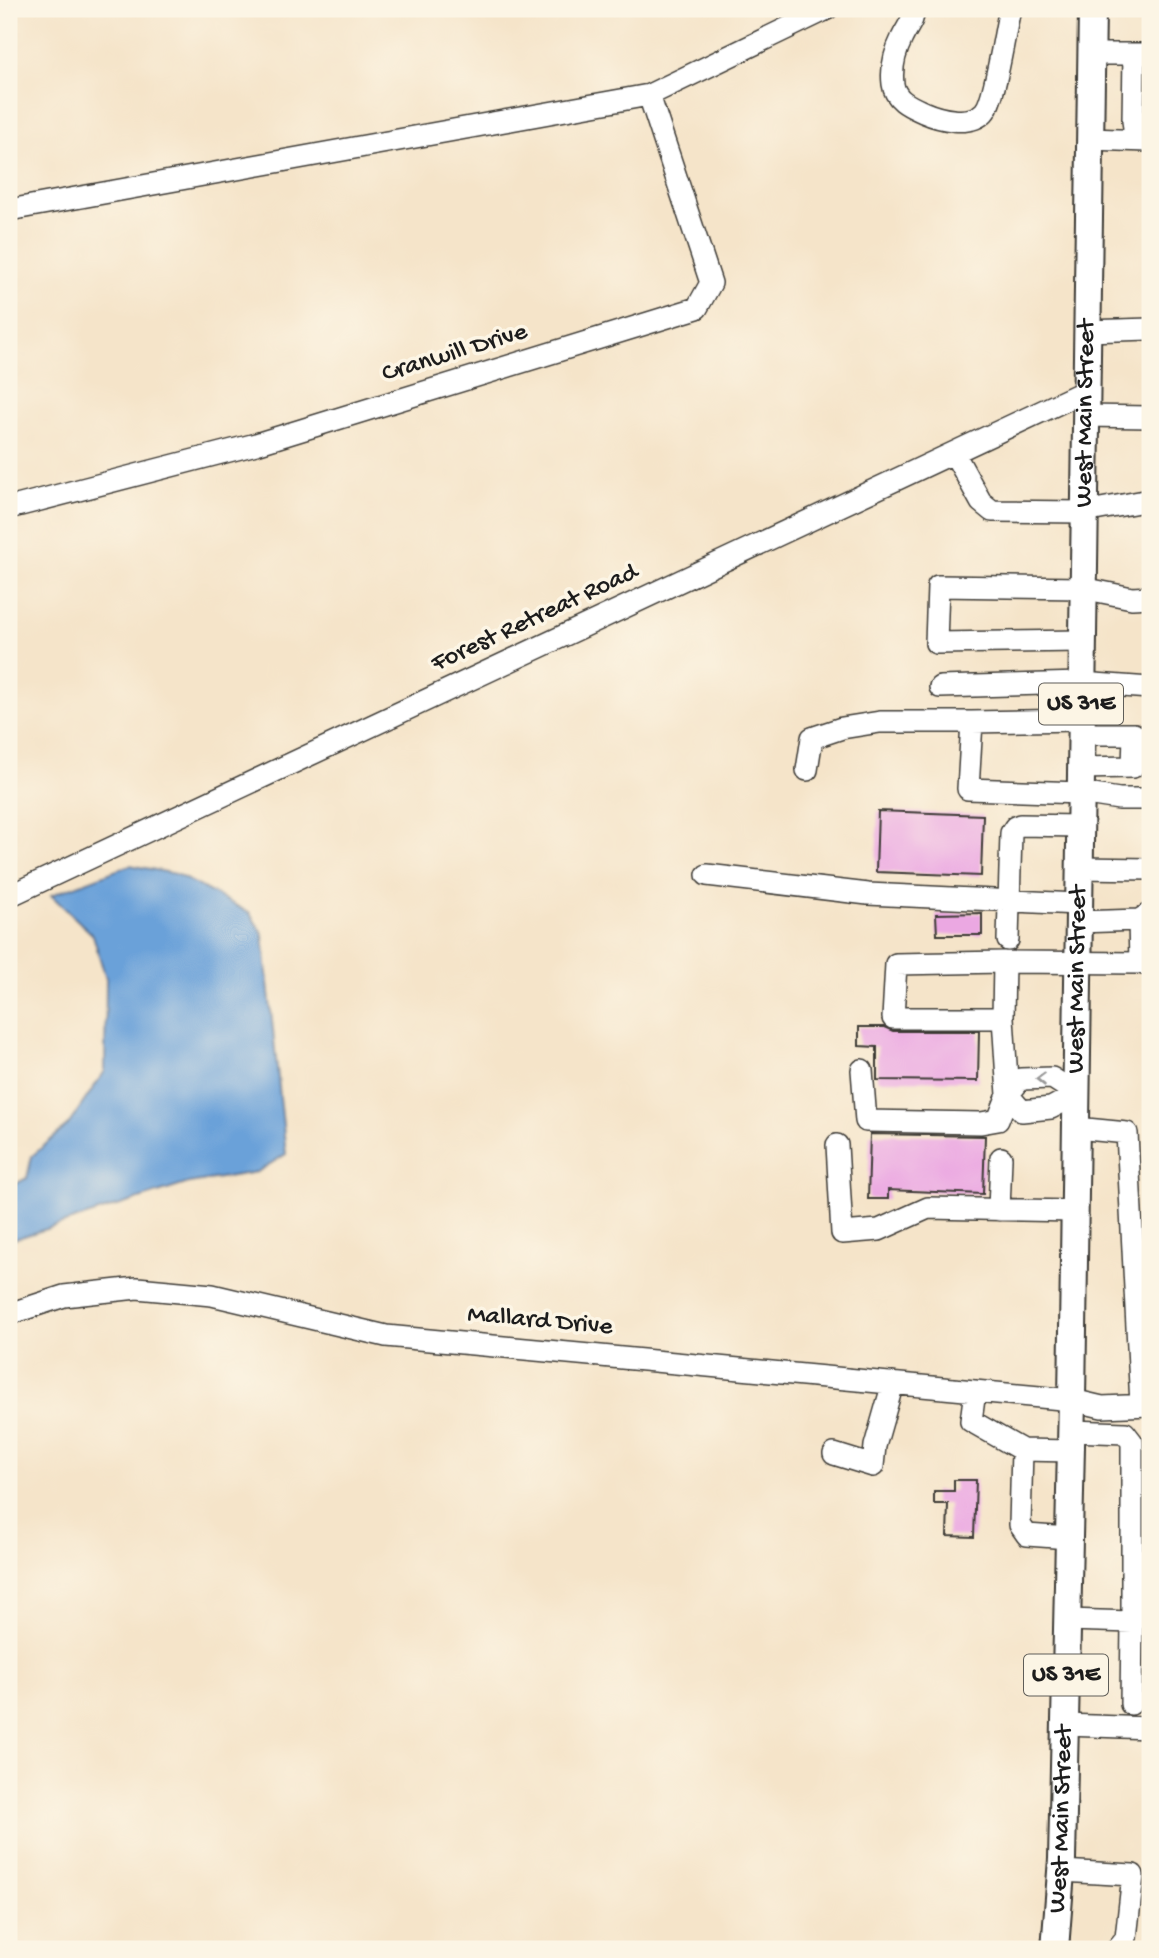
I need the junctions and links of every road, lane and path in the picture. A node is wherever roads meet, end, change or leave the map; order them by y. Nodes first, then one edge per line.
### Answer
1 (827, 9) edge
2 (914, 9) edge
3 (1010, 9) edge
4 (1092, 9) edge
5 (1091, 54) junction
6 (1142, 54) edge
7 (649, 95) junction
8 (1089, 139) junction
9 (1143, 141) edge
10 (9, 210) edge
11 (1150, 329) edge
12 (1086, 331) junction
13 (1085, 403) junction
14 (1150, 417) edge
15 (954, 453) junction
16 (1150, 500) edge
17 (9, 508) edge
18 (1083, 512) junction
19 (1083, 588) junction
20 (1150, 597) edge
21 (1082, 641) junction
22 (1081, 683) junction
23 (940, 687) dead end
24 (1150, 688) edge
25 (972, 722) junction
26 (1080, 727) junction
27 (807, 770) dead end
28 (1080, 780) junction
29 (1150, 799) edge
30 (1079, 826) junction
31 (1079, 868) junction
32 (1150, 869) edge
33 (708, 875) dead end
34 (9, 896) edge
35 (1009, 901) junction
36 (1078, 913) junction
37 (1145, 916) edge
38 (1008, 940) dead end
39 (1004, 962) junction
40 (1078, 964) junction
41 (1145, 965) edge
42 (1003, 1018) junction
43 (862, 1070) dead end
44 (1077, 1094) junction
45 (1008, 1095) junction
46 (1076, 1128) junction
47 (837, 1145) dead end
48 (1001, 1158) dead end
49 (999, 1210) junction
50 (1074, 1211) junction
51 (9, 1314) edge
52 (894, 1383) junction
53 (975, 1391) junction
54 (1072, 1400) junction
55 (1146, 1405) edge
56 (1071, 1441) junction
57 (1022, 1450) junction
58 (834, 1454) dead end
59 (1069, 1538) junction
60 (1067, 1620) junction
61 (1132, 1622) junction
62 (1141, 1645) edge
63 (1131, 1704) dead end
64 (1065, 1725) junction
65 (1150, 1728) edge
66 (1061, 1871) junction
67 (1142, 1875) edge
68 (1055, 1949) edge
69 (1117, 1949) edge

1 - 7 street
2 - 3 street
4 - 5 main road, West Main Street / US 31E
5 - 6 street
5 - 8 main road, West Main Street / US 31E
6 - 9 street
7 - 10 street
7 - 17 street, Cranwill Drive
8 - 9 street
8 - 12 main road, West Main Street / US 31E
11 - 12 street
12 - 13 main road, West Main Street / US 31E
13 - 14 street
13 - 15 street, Forest Retreat Road
13 - 18 main road, West Main Street / US 31E
15 - 18 street
15 - 34 street, Forest Retreat Road
16 - 18 street
18 - 19 main road, West Main Street / US 31E
19 - 20 street
19 - 21 main road, West Main Street / US 31E
19 - 21 street
21 - 22 main road, West Main Street / US 31E
22 - 23 street
22 - 24 street
22 - 26 main road, West Main Street / US 31E
25 - 26 street
25 - 27 street
25 - 28 street
26 - 28 main road, West Main Street / US 31E
26 - 28 street
28 - 29 street
28 - 30 main road, West Main Street / US 31E
30 - 31 main road, West Main Street / US 31E
30 - 35 street
31 - 32 street
31 - 36 main road, West Main Street / US 31E
33 - 35 street
35 - 36 street
35 - 38 street
36 - 37 street
36 - 40 main road, West Main Street / US 31E
37 - 41 street
39 - 40 street
39 - 42 street
39 - 42 street
40 - 41 street
40 - 44 main road, West Main Street / US 31E
42 - 45 street
43 - 45 street
44 - 45 street
44 -> 45 street
44 - 46 main road, West Main Street / US 31E
46 - 50 main road, West Main Street / US 31E
46 - 55 street
47 - 49 street
48 - 49 street
49 - 50 street
50 - 54 main road, West Main Street / US 31E
51 - 52 street, Mallard Drive
52 - 53 street, Mallard Drive
52 - 58 street
53 - 54 street, Mallard Drive
53 - 57 street
54 - 55 street, Mallard Drive
54 - 56 main road, West Main Street / US 31E
56 - 57 street
56 - 59 main road, West Main Street / US 31E
56 - 61 street
57 - 59 street
59 - 60 main road, West Main Street / US 31E
60 - 61 street
60 - 64 main road, West Main Street / US 31E
61 - 62 street
62 - 63 street
64 - 65 street
64 - 66 main road, West Main Street / US 31E
66 - 67 street
66 - 68 main road, West Main Street / US 31E
67 - 69 street

